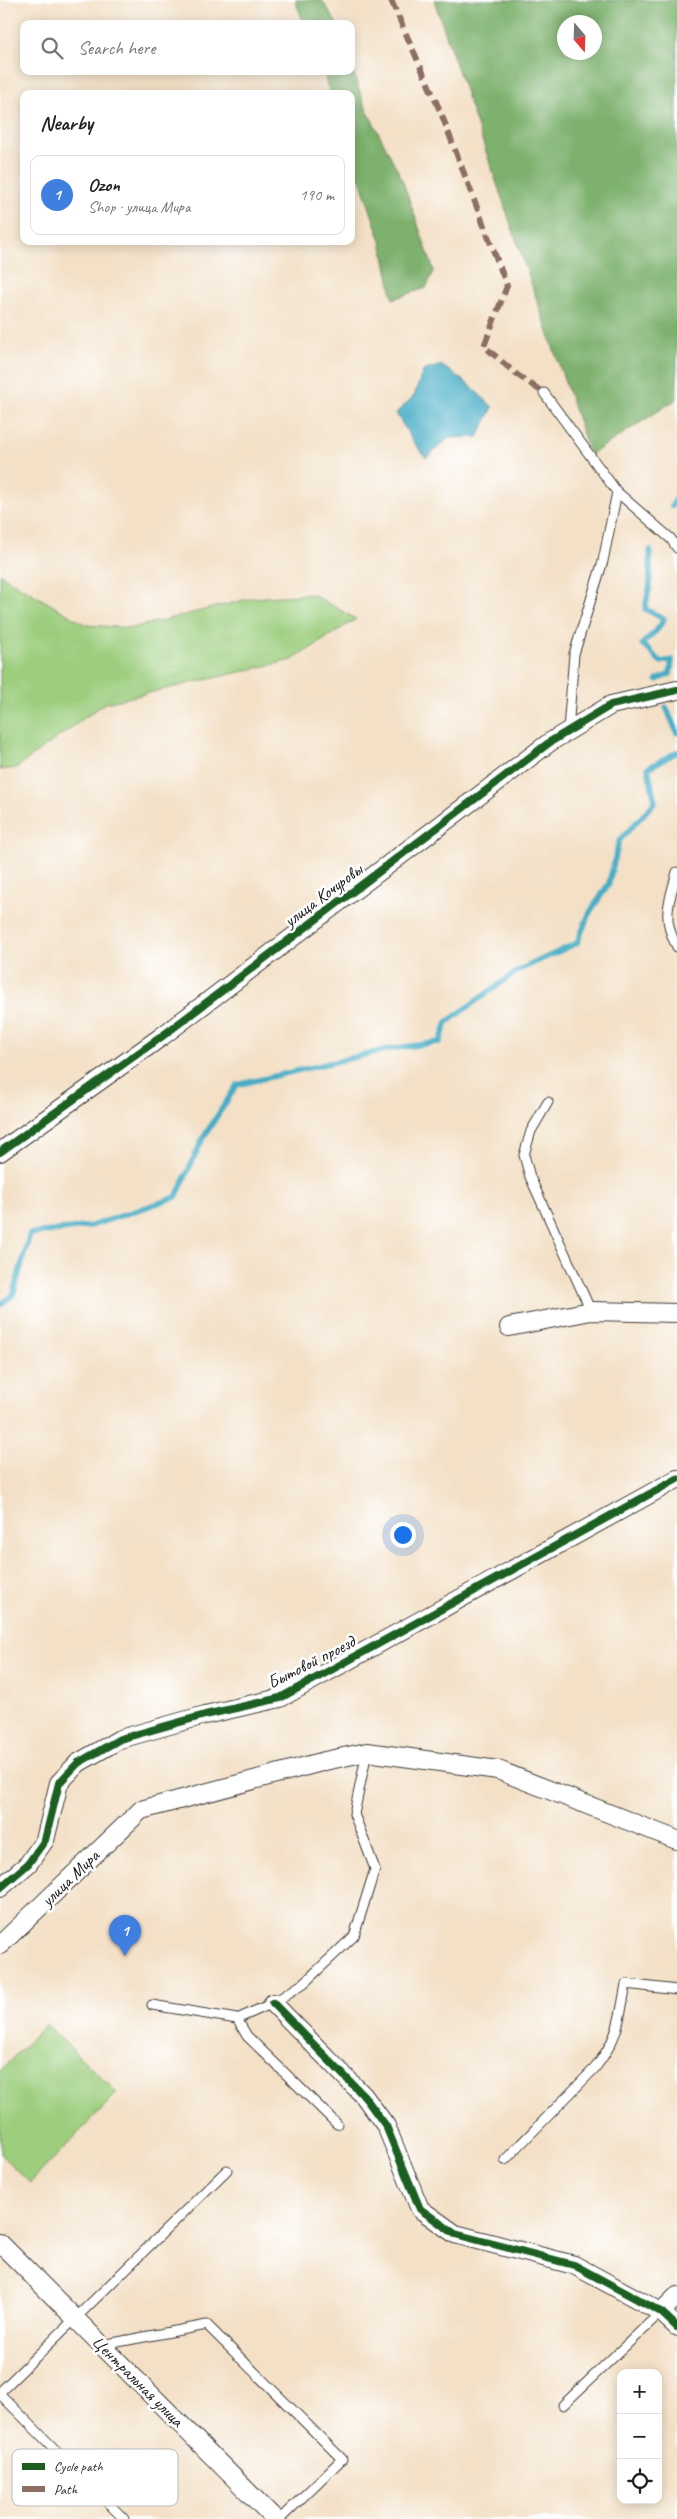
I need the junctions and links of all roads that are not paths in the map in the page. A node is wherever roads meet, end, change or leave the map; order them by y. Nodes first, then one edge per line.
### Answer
1 (544, 393) dead end
2 (617, 492) junction
3 (677, 548) edge
4 (677, 690) edge
5 (568, 731) junction
6 (677, 872) edge
7 (677, 947) edge
8 (548, 1102) dead end
9 (0, 1152) edge
10 (591, 1312) junction
11 (677, 1313) edge
12 (509, 1327) dead end
13 (677, 1479) edge
14 (368, 1752) junction
15 (677, 1840) edge
16 (0, 1888) edge
17 (0, 1946) edge
18 (677, 1990) edge
19 (274, 2003) junction
20 (152, 2005) dead end
21 (237, 2019) junction
22 (336, 2124) dead end
23 (505, 2160) dead end
24 (227, 2170) dead end
25 (0, 2243) edge
26 (677, 2296) edge
27 (660, 2312) junction
28 (75, 2318) junction
29 (677, 2327) edge
30 (102, 2345) junction
31 (0, 2393) edge
32 (563, 2405) dead end
33 (55, 2449) edge
34 (111, 2506) edge
35 (124, 2519) edge
36 (275, 2519) edge
37 (280, 2519) edge

1 - 2 lane
2 - 3 lane
2 - 5 lane
4 - 5 street, улица Кочуровы
5 - 9 street, улица Кочуровы
6 - 7 lane
8 - 10 lane
10 - 11 street
10 - 12 street
13 - 16 street, Бытовой проезд
14 - 15 street
14 - 17 street, улица Мира
14 - 19 lane
18 - 23 lane
19 - 21 lane
19 - 27 street
20 - 21 lane
21 - 22 lane
24 - 28 lane
25 - 28 street, Центральная улица
26 - 27 street
27 - 29 street
27 - 32 lane
28 - 30 street, Центральная улица
28 - 31 lane
30 - 36 street, Центральная улица
30 - 37 lane
31 - 33 lane
34 - 35 lane

